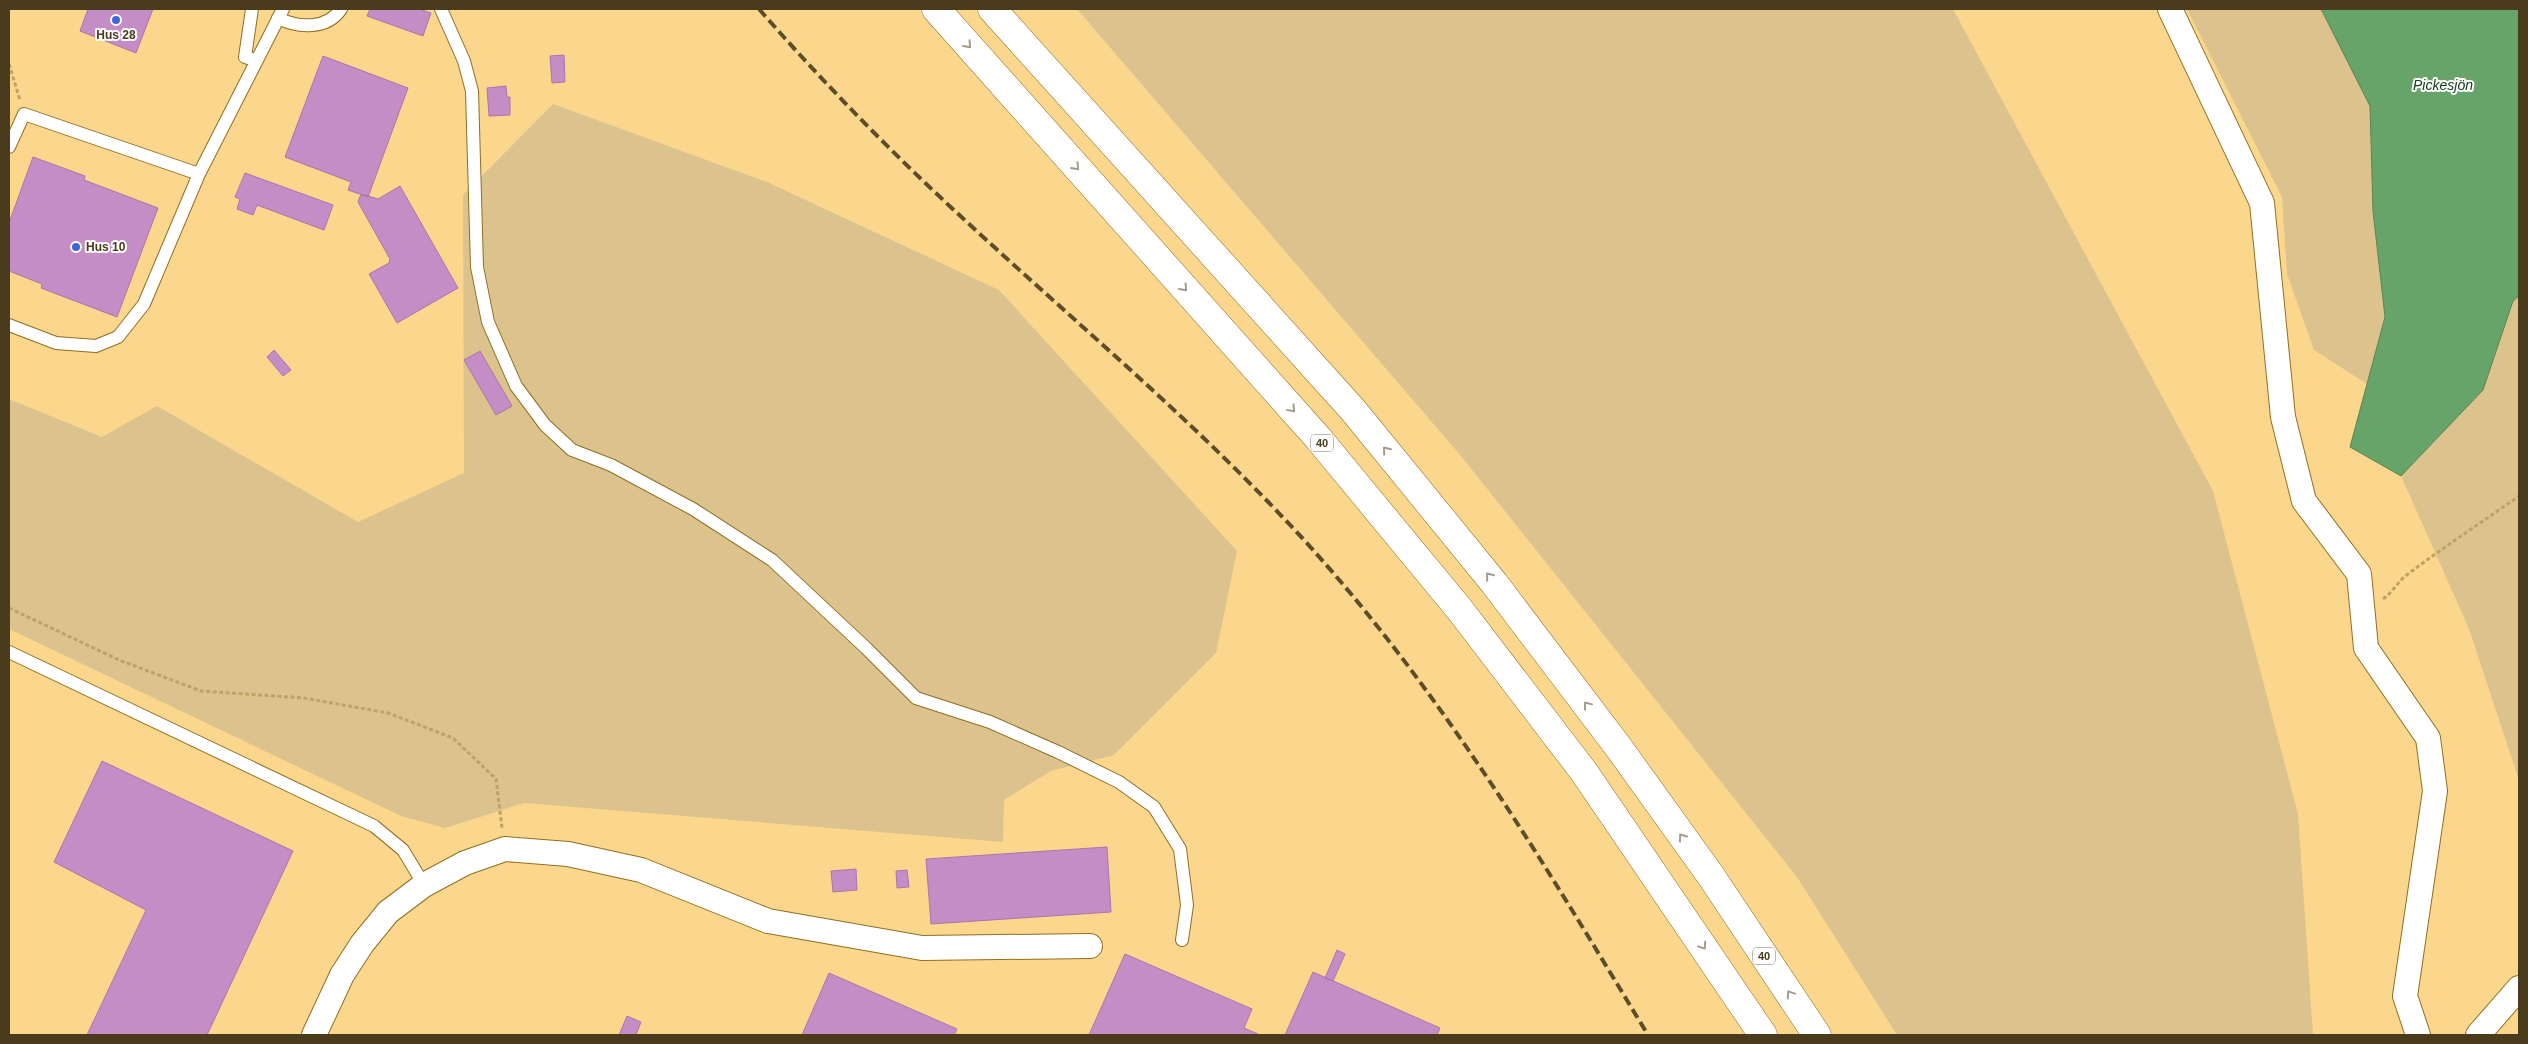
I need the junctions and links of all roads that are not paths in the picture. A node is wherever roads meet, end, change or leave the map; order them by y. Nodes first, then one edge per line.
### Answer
1 (252, 9) edge
2 (341, 9) edge
3 (441, 9) edge
4 (936, 9) edge
5 (992, 9) edge
6 (2170, 9) edge
7 (280, 14) edge
8 (255, 60) junction
9 (9, 146) edge
10 (199, 174) junction
11 (9, 325) edge
12 (9, 652) edge
13 (424, 885) junction
14 (1182, 940) dead end
15 (1090, 946) dead end
16 (2519, 988) edge
17 (314, 1035) edge
18 (1763, 1035) edge
19 (1817, 1035) edge
20 (2418, 1035) edge
21 (2478, 1035) edge

1 - 8 lane
2 - 7 lane
3 - 14 lane
4 -> 18 highway, 40
19 -> 5 highway, 40
6 - 20 street
7 - 8 lane
8 - 10 lane
9 - 10 lane
10 - 11 lane
12 - 13 lane
13 - 15 street
13 - 17 street
16 - 21 street

